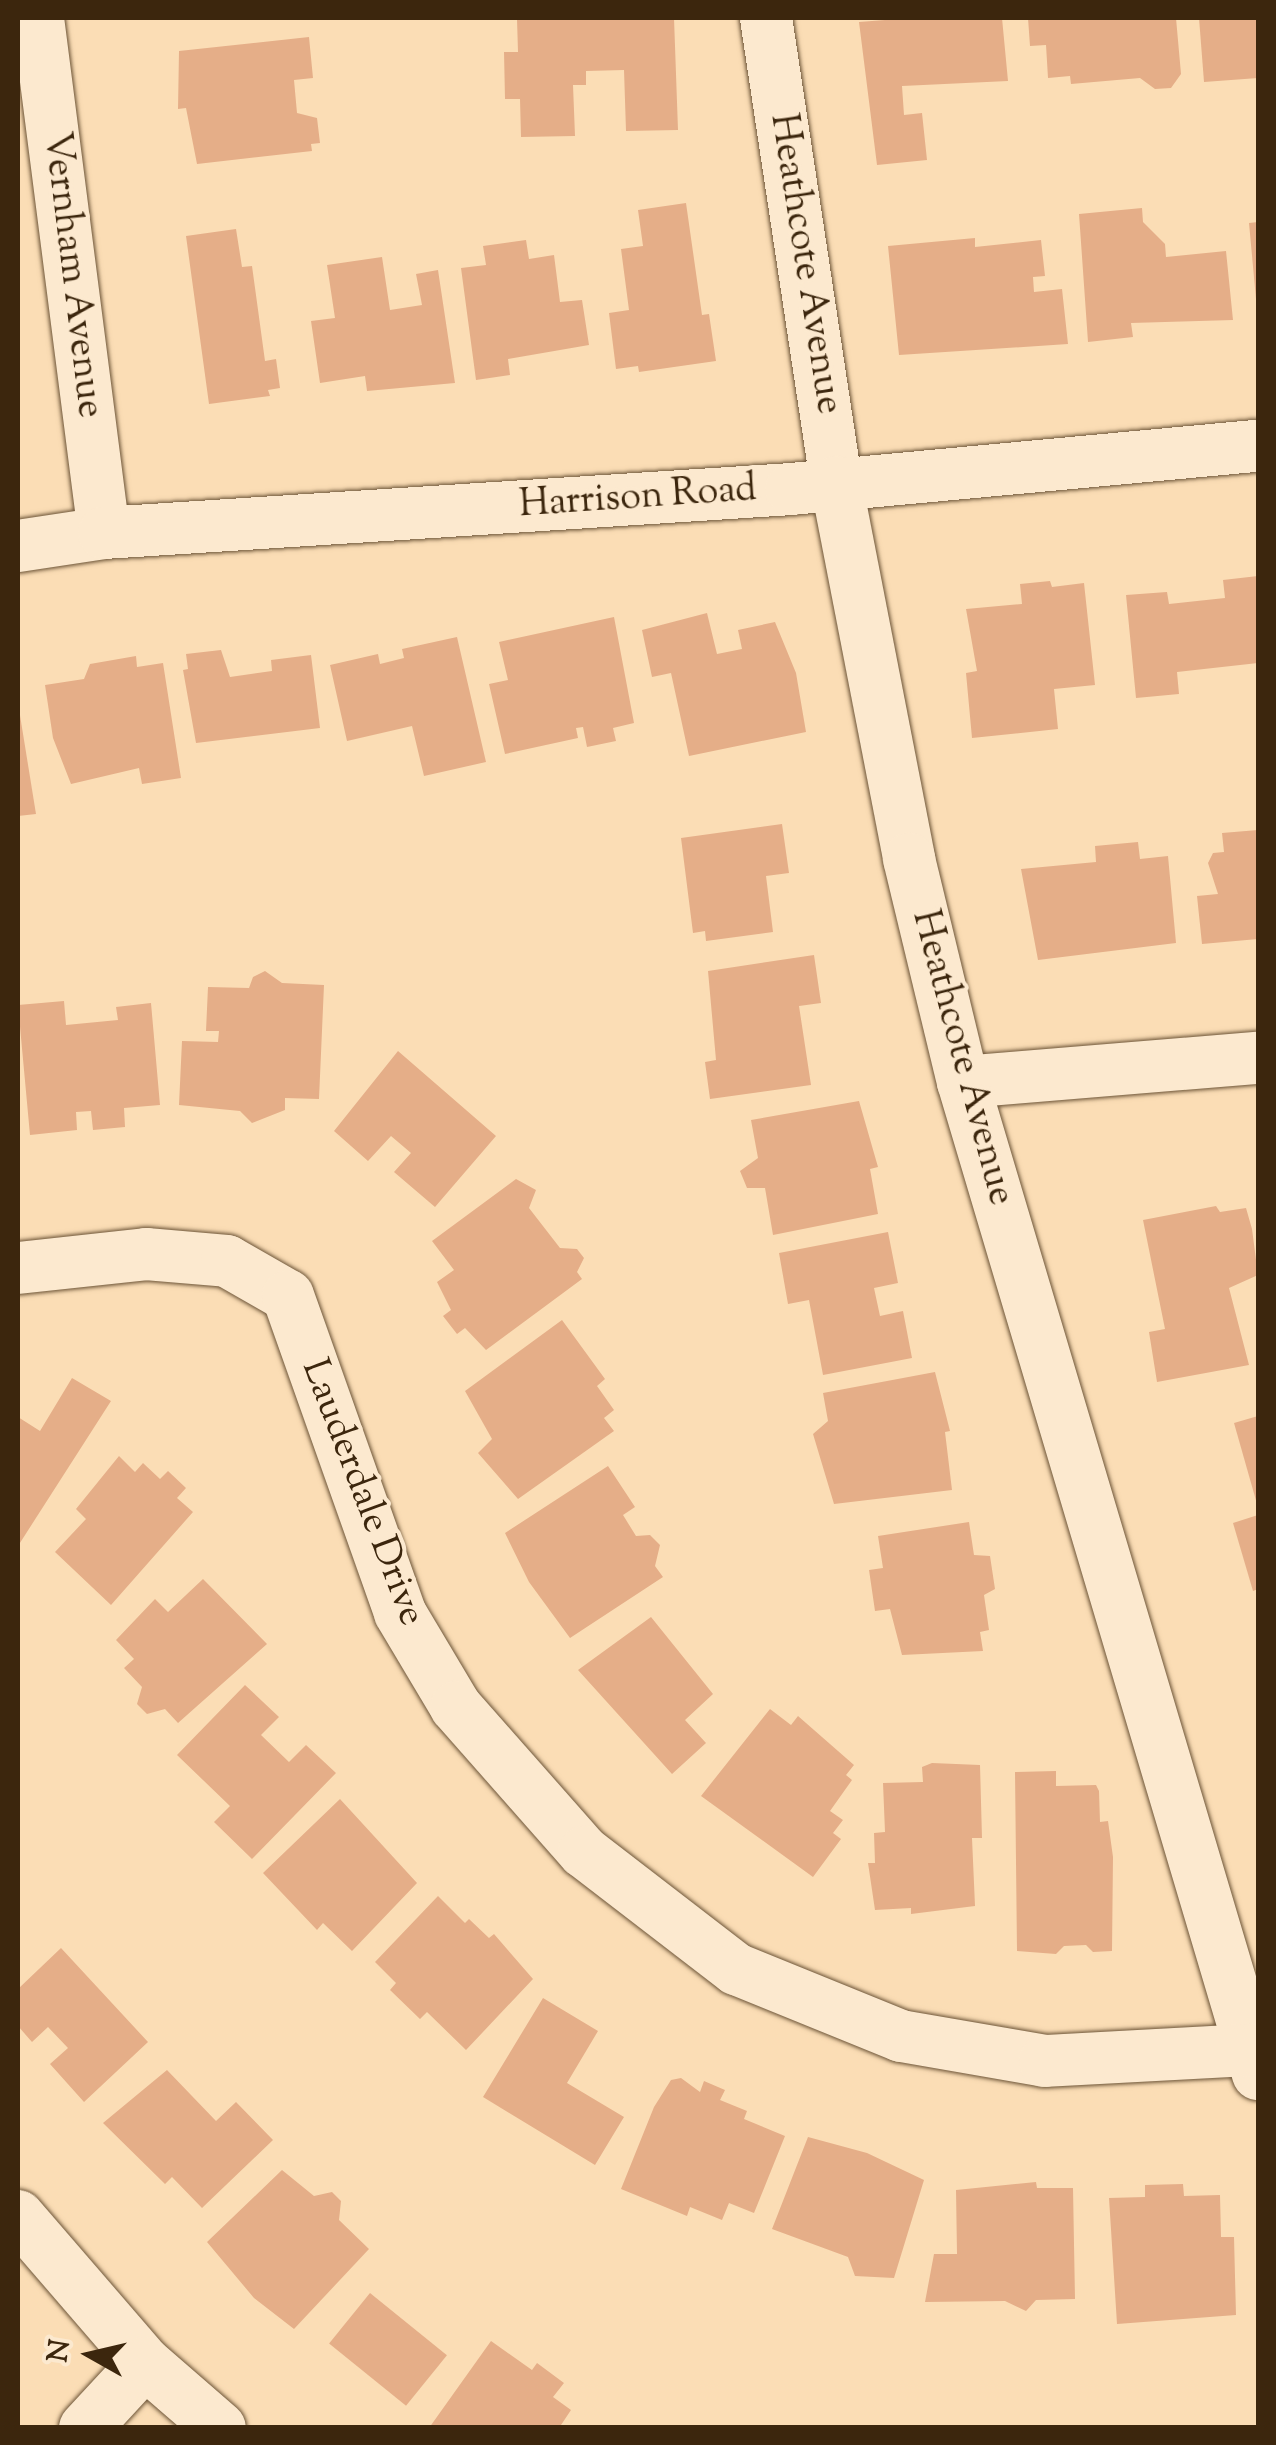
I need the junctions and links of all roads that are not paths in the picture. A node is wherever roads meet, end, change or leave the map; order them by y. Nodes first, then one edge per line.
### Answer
1 (38, 18) edge
2 (766, 18) edge
3 (1258, 446) edge
4 (836, 482) junction
5 (104, 533) junction
6 (18, 546) edge
7 (1258, 1058) edge
8 (963, 1082) junction
9 (18, 1268) edge
10 (1255, 2062) edge
11 (18, 2216) edge
12 (145, 2363) junction
13 (86, 2428) edge
14 (220, 2428) edge

1 - 5 street, Vernham Avenue
2 - 4 street, Heathcote Avenue
3 - 4 street, Harrison Road
4 - 5 street, Harrison Road
4 - 8 street, Heathcote Avenue
5 - 6 street, Harrison Road
7 - 8 street
8 - 10 street, Heathcote Avenue
9 - 10 street, Lauderdale Drive
11 - 12 street
12 - 13 street
12 - 14 street

